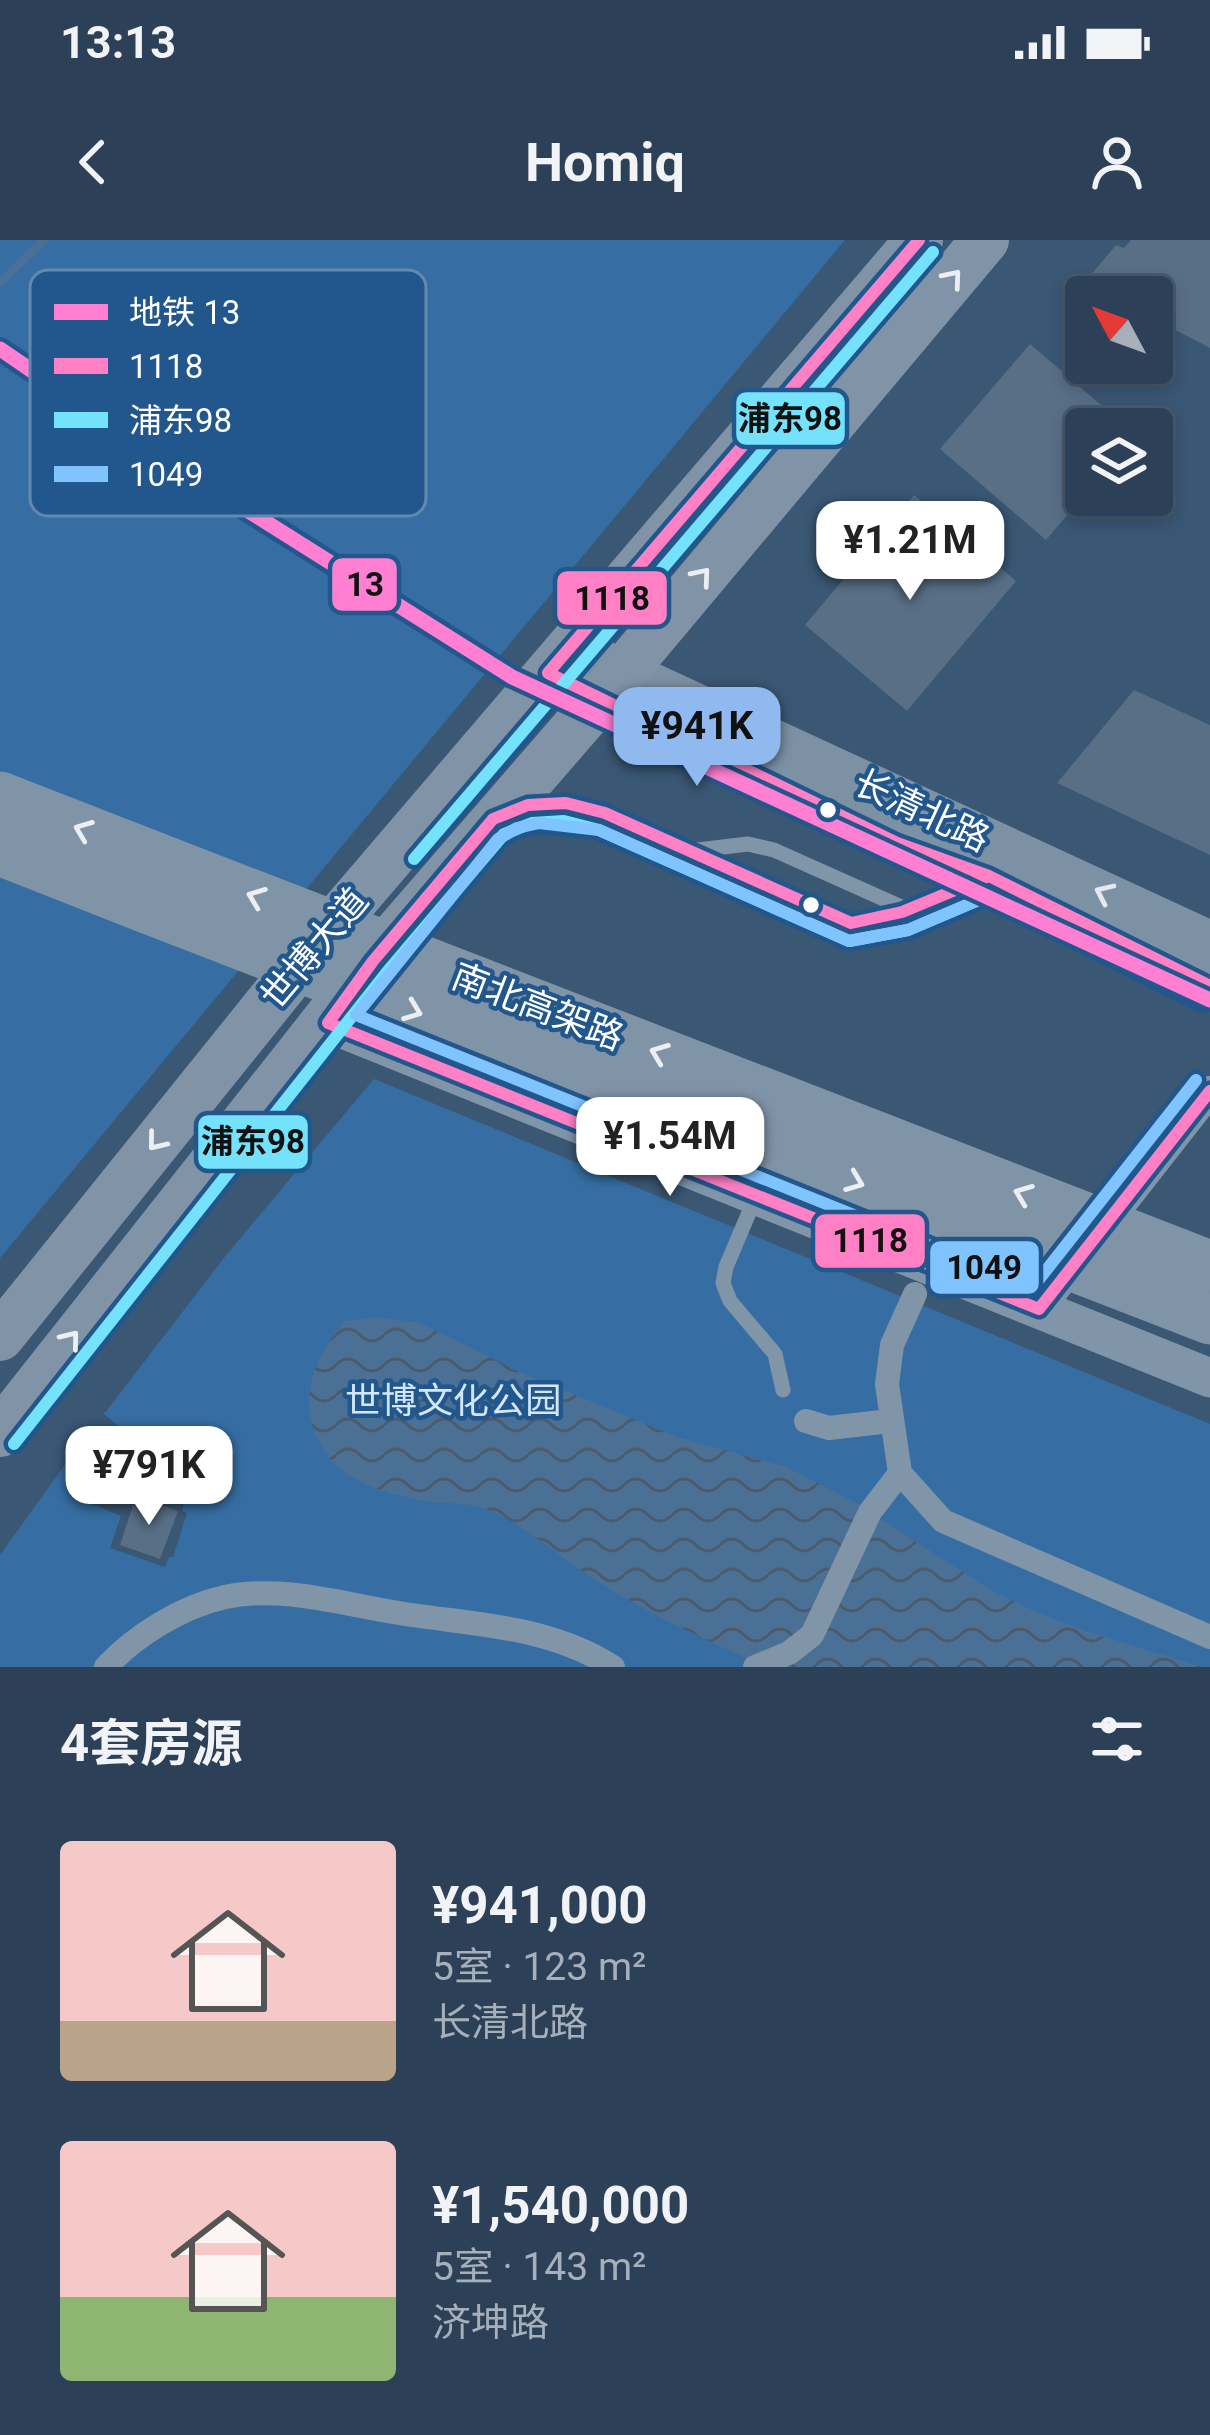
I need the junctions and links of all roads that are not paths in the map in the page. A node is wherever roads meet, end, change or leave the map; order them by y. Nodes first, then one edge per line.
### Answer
1 (919, 240) edge
2 (985, 240) edge
3 (559, 659) junction
4 (612, 684) junction
5 (0, 797) edge
6 (493, 819) junction
7 (0, 850) edge
8 (688, 851) junction
9 (988, 877) junction
10 (905, 909) junction
11 (1210, 942) edge
12 (1210, 986) edge
13 (328, 1023) junction
14 (1210, 1091) edge
15 (757, 1193) junction
16 (1210, 1266) edge
17 (915, 1294) dead end
18 (1039, 1309) junction
19 (1210, 1319) edge
20 (0, 1336) edge
21 (1210, 1378) edge
22 (783, 1390) dead end
23 (806, 1421) dead end
24 (890, 1421) junction
25 (0, 1432) edge
26 (900, 1473) junction
27 (1210, 1637) edge
28 (106, 1667) edge
29 (613, 1667) edge
30 (754, 1667) edge

1 - 3 main road, 世博大道
4 -> 2 main road, 世博大道
3 - 4 main road, 长清北路
3 -> 20 main road, 世博大道
4 - 6 main road, 世博大道
4 - 9 main road, 长清北路
11 -> 4 main road, 长清北路
16 -> 5 highway, 南北高架路, bridge
6 - 8 lane
6 - 13 main road, 世博大道
7 -> 19 highway, 南北高架路, bridge
8 - 10 lane
8 - 10 lane
9 - 10 lane
9 - 12 main road, 长清北路
13 - 15 street
25 -> 13 main road, 世博大道
14 - 18 street
15 - 18 street
15 - 22 lane
17 - 24 street
18 - 21 street
23 - 24 street
24 - 26 street
26 - 27 street
26 - 30 street
28 - 29 street

